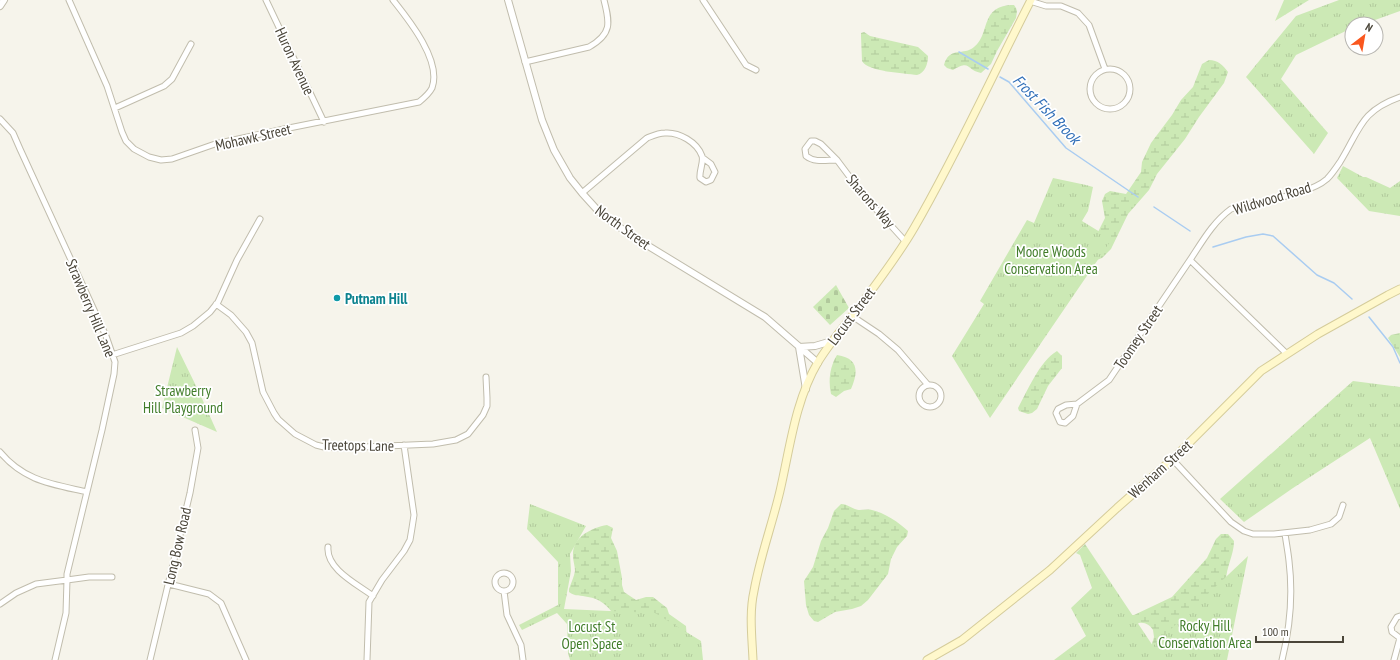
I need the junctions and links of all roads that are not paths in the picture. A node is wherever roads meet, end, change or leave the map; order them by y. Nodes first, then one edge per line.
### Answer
1 (4, 0) edge
2 (69, 0) edge
3 (266, 0) edge
4 (393, 0) edge
5 (508, 0) edge
6 (604, 0) edge
7 (703, 0) edge
8 (1031, 1) edge
9 (0, 6) edge
10 (191, 44) dead end
11 (525, 62) junction
12 (1105, 69) junction
13 (756, 70) dead end
14 (1400, 97) edge
15 (115, 108) junction
16 (0, 119) edge
17 (324, 122) junction
18 (703, 158) dead end
19 (837, 160) junction
20 (582, 193) junction
21 (260, 219) dead end
22 (906, 241) junction
23 (1190, 260) junction
24 (1400, 289) edge
25 (216, 304) junction
26 (852, 316) junction
27 (832, 341) junction
28 (800, 347) junction
29 (112, 354) junction
30 (1287, 354) junction
31 (818, 363) junction
32 (486, 377) dead end
33 (928, 385) junction
34 (806, 389) junction
35 (1077, 404) junction
36 (195, 430) dead end
37 (404, 445) junction
38 (0, 452) edge
39 (1173, 460) junction
40 (87, 492) junction
41 (1343, 505) dead end
42 (1285, 533) junction
43 (328, 546) dead end
44 (112, 577) dead end
45 (67, 580) junction
46 (168, 584) junction
47 (504, 591) dead end
48 (372, 596) junction
49 (0, 604) edge
50 (1400, 616) edge
51 (1400, 638) edge
52 (55, 660) edge
53 (150, 660) edge
54 (246, 660) edge
55 (367, 660) edge
56 (523, 660) edge
57 (753, 660) edge
58 (927, 660) edge
59 (1282, 660) edge
60 (1394, 660) edge

1 - 9 street
2 - 15 street, Mohawk Street
3 - 17 street, Huron Avenue
4 - 17 street, Mohawk Street
5 - 11 street, North Street
6 - 11 street
7 - 13 street
8 - 12 street
8 - 22 main road, Locust Street
10 - 15 street
11 - 20 street, North Street
12 - 12 street
14 - 23 street, Wildwood Road
15 - 17 street, Mohawk Street
16 - 29 street, Strawberry Hill Lane
18 - 20 street
19 - 19 street, Sharons Way
19 - 22 street, Sharons Way
20 - 28 street, North Street
21 - 25 street
22 - 26 main road, Locust Street
23 - 30 street
23 - 35 street, Toomey Street
24 - 30 main road, Wenham Street
25 - 29 street
25 - 37 street, Treetops Lane
26 - 27 main road, Locust Street
26 - 33 street
27 - 28 street
27 - 31 main road, Locust Street
28 - 31 street, North Street
28 - 34 street
29 - 40 street, Strawberry Hill Lane
30 - 39 main road, Wenham Street
31 - 34 main road, Locust Street
32 - 37 street, Treetops Lane
33 - 33 street
34 - 57 main road, Locust Street
35 - 35 street, Toomey Street
36 - 46 street, Long Bow Road
37 - 48 street
38 - 40 street
39 - 42 street
39 - 58 main road, Wenham Street
40 - 45 street, Strawberry Hill Lane
41 - 42 street
42 - 59 street
43 - 48 street
44 - 45 street
45 - 49 street
45 - 52 street, Strawberry Hill Lane
46 - 53 street, Long Bow Road
46 - 54 street
47 - 56 street
48 - 55 street
50 - 51 street
51 - 60 street

